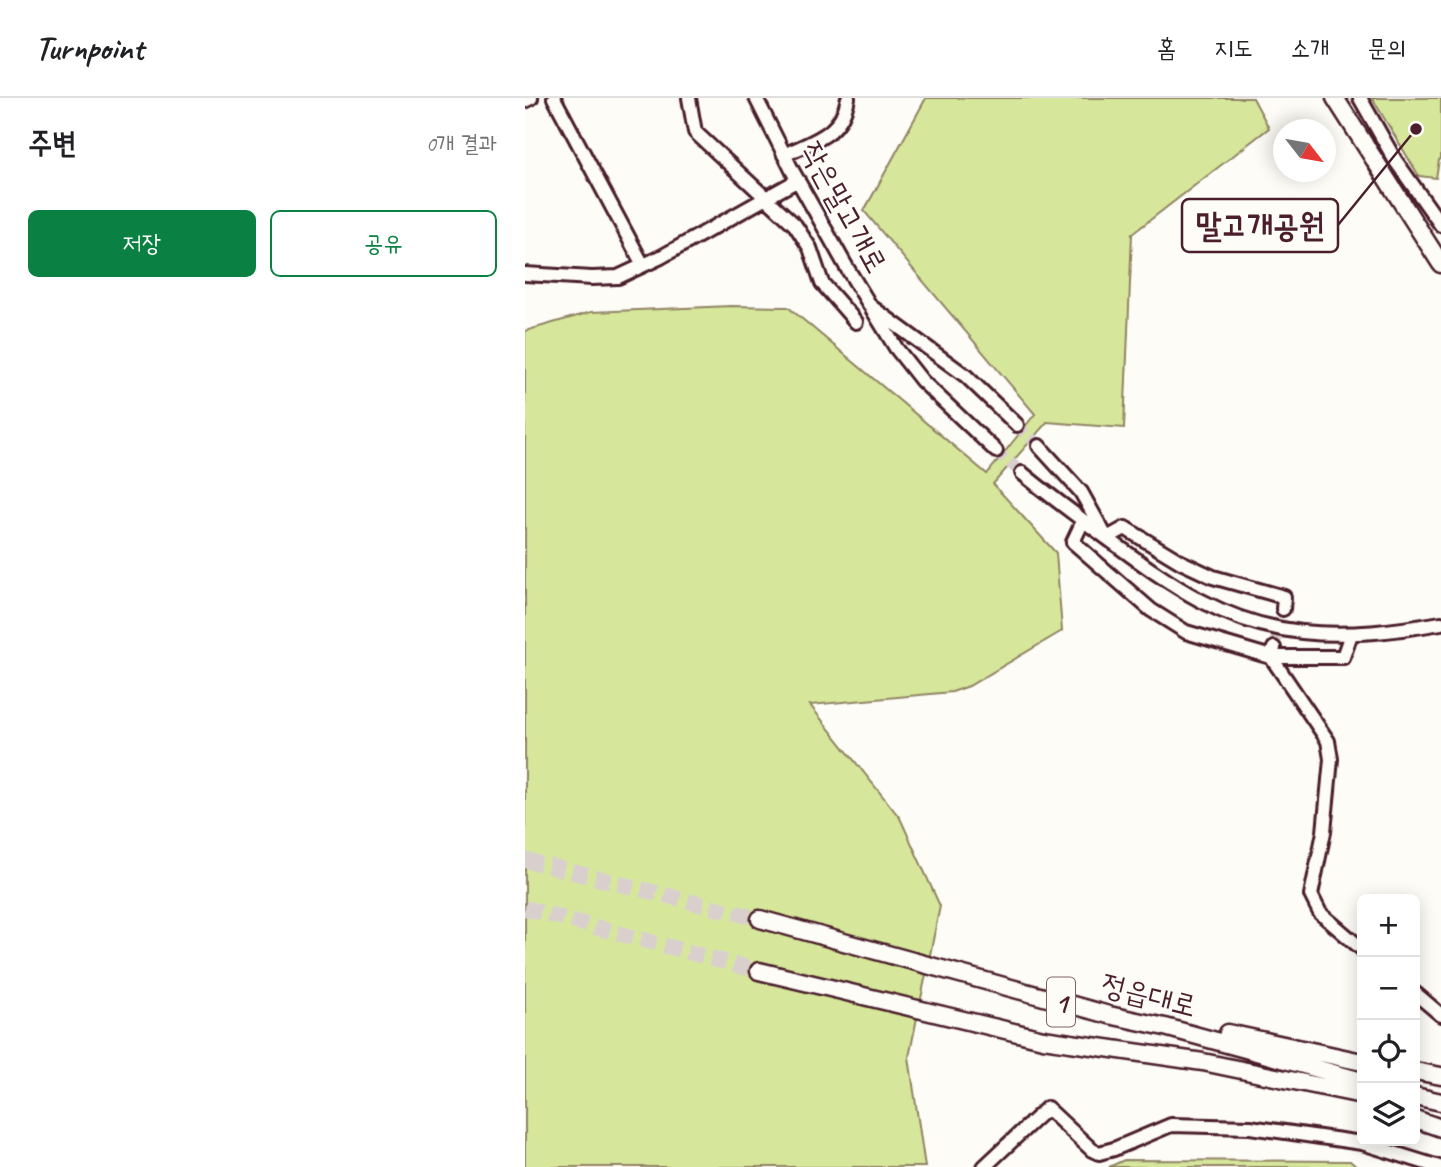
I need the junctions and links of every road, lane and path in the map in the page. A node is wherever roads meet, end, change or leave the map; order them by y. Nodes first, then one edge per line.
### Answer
1 (531, 98) edge
2 (554, 98) edge
3 (689, 98) edge
4 (756, 98) edge
5 (848, 98) edge
6 (1335, 98) edge
7 (1360, 98) edge
8 (525, 102) edge
9 (784, 155) junction
10 (798, 180) junction
11 (765, 198) junction
12 (1441, 225) edge
13 (1441, 264) edge
14 (643, 265) junction
15 (525, 274) edge
16 (867, 304) junction
17 (856, 322) dead end
18 (1017, 425) tunnel mouth
19 (1039, 446) tunnel mouth
20 (996, 451) tunnel mouth
21 (1022, 473) tunnel mouth
22 (1083, 521) junction
23 (1107, 538) junction
24 (1283, 609) dead end
25 (1441, 623) edge
26 (1351, 634) junction
27 (1273, 653) junction
28 (760, 919) tunnel mouth
29 (1357, 946) edge
30 (759, 971) tunnel mouth
31 (1420, 997) edge
32 (1441, 1014) edge
33 (1109, 1015) junction
34 (1357, 1061) edge
35 (1203, 1062) junction
36 (1420, 1072) edge
37 (1441, 1076) edge
38 (1357, 1080) edge
39 (1357, 1094) edge
40 (1420, 1097) edge
41 (1441, 1102) edge
42 (1357, 1103) edge
43 (1420, 1110) edge
44 (1441, 1116) edge
45 (1420, 1121) edge
46 (1441, 1128) edge
47 (984, 1167) edge
48 (1439, 1167) edge

1 - 8 street
2 - 14 street
3 - 11 street
4 - 9 street, 작은말고개로
5 - 9 street
6 - 13 main road
7 - 12 street
9 - 10 street, 작은말고개로
10 - 11 street
10 - 16 street, 작은말고개로
11 - 14 street
11 - 17 street
14 - 15 street
16 - 18 street, 작은말고개로
16 - 20 street, 작은말고개로
19 - 23 street
21 - 22 street
22 - 23 street
22 - 27 street
23 - 24 street
23 - 26 street
25 - 26 street
26 - 27 street
27 - 29 street
28 - 33 main road, 정읍대로 / 1
30 - 35 main road, 정읍대로 / 1
31 - 32 street
33 - 34 main road
33 - 38 main road, 정읍대로 / 1
35 - 39 main road, 정읍대로 / 1
35 - 42 main road
36 - 37 main road
40 - 41 main road
43 - 44 main road
45 - 46 main road
47 - 48 street

